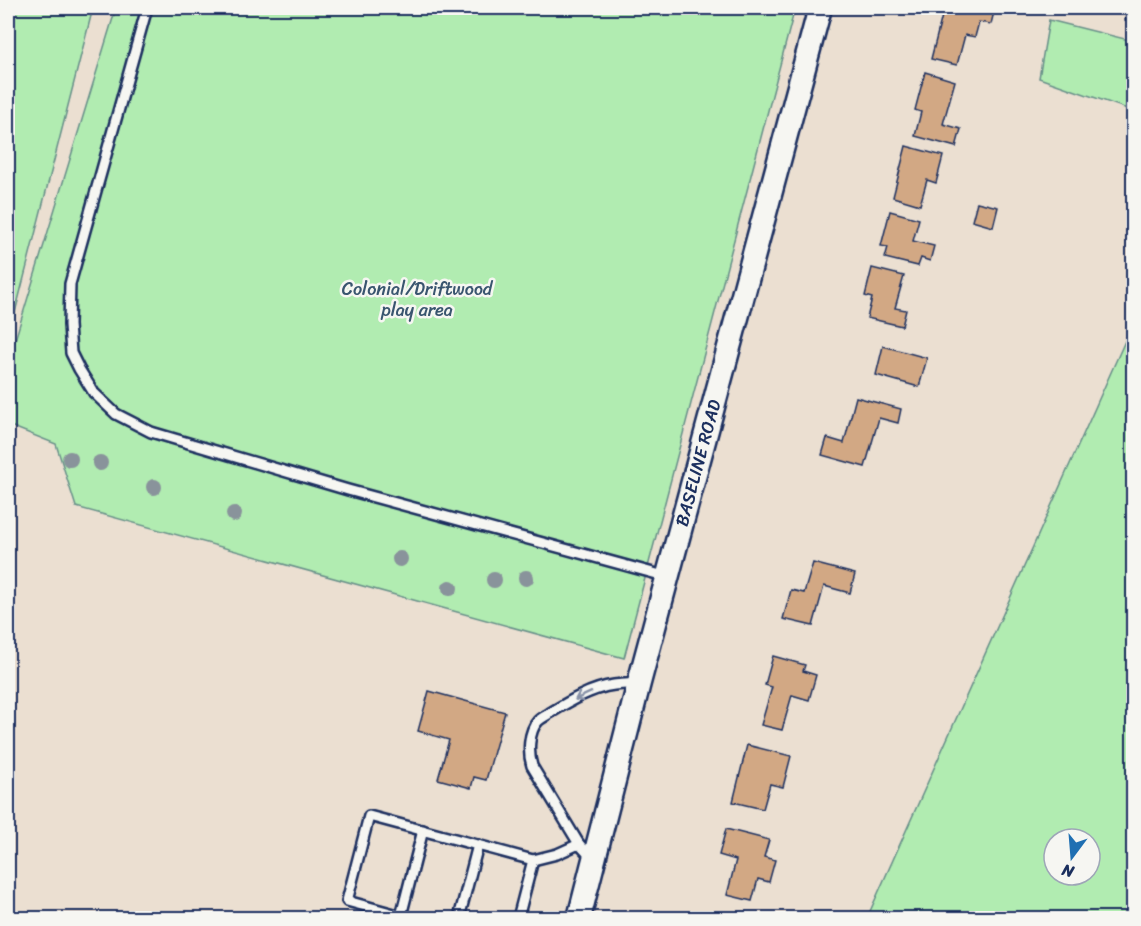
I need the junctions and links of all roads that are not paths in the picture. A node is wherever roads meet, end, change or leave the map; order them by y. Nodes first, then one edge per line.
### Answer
1 (147, 8) edge
2 (820, 8) edge
3 (668, 577) junction
4 (639, 683) junction
5 (423, 830) junction
6 (478, 845) junction
7 (587, 852) junction
8 (533, 860) junction
9 (405, 917) edge
10 (459, 918) edge
11 (518, 918) edge
12 (579, 918) edge

1 - 3 lane
2 - 3 street, BASELINE ROAD
3 - 4 street, BASELINE ROAD
4 - 7 street, BASELINE ROAD
4 -> 7 lane
5 - 6 lane
5 - 9 lane
5 - 9 lane
6 - 8 lane
6 - 10 lane
7 - 8 lane
7 - 12 street, BASELINE ROAD
8 - 11 lane

